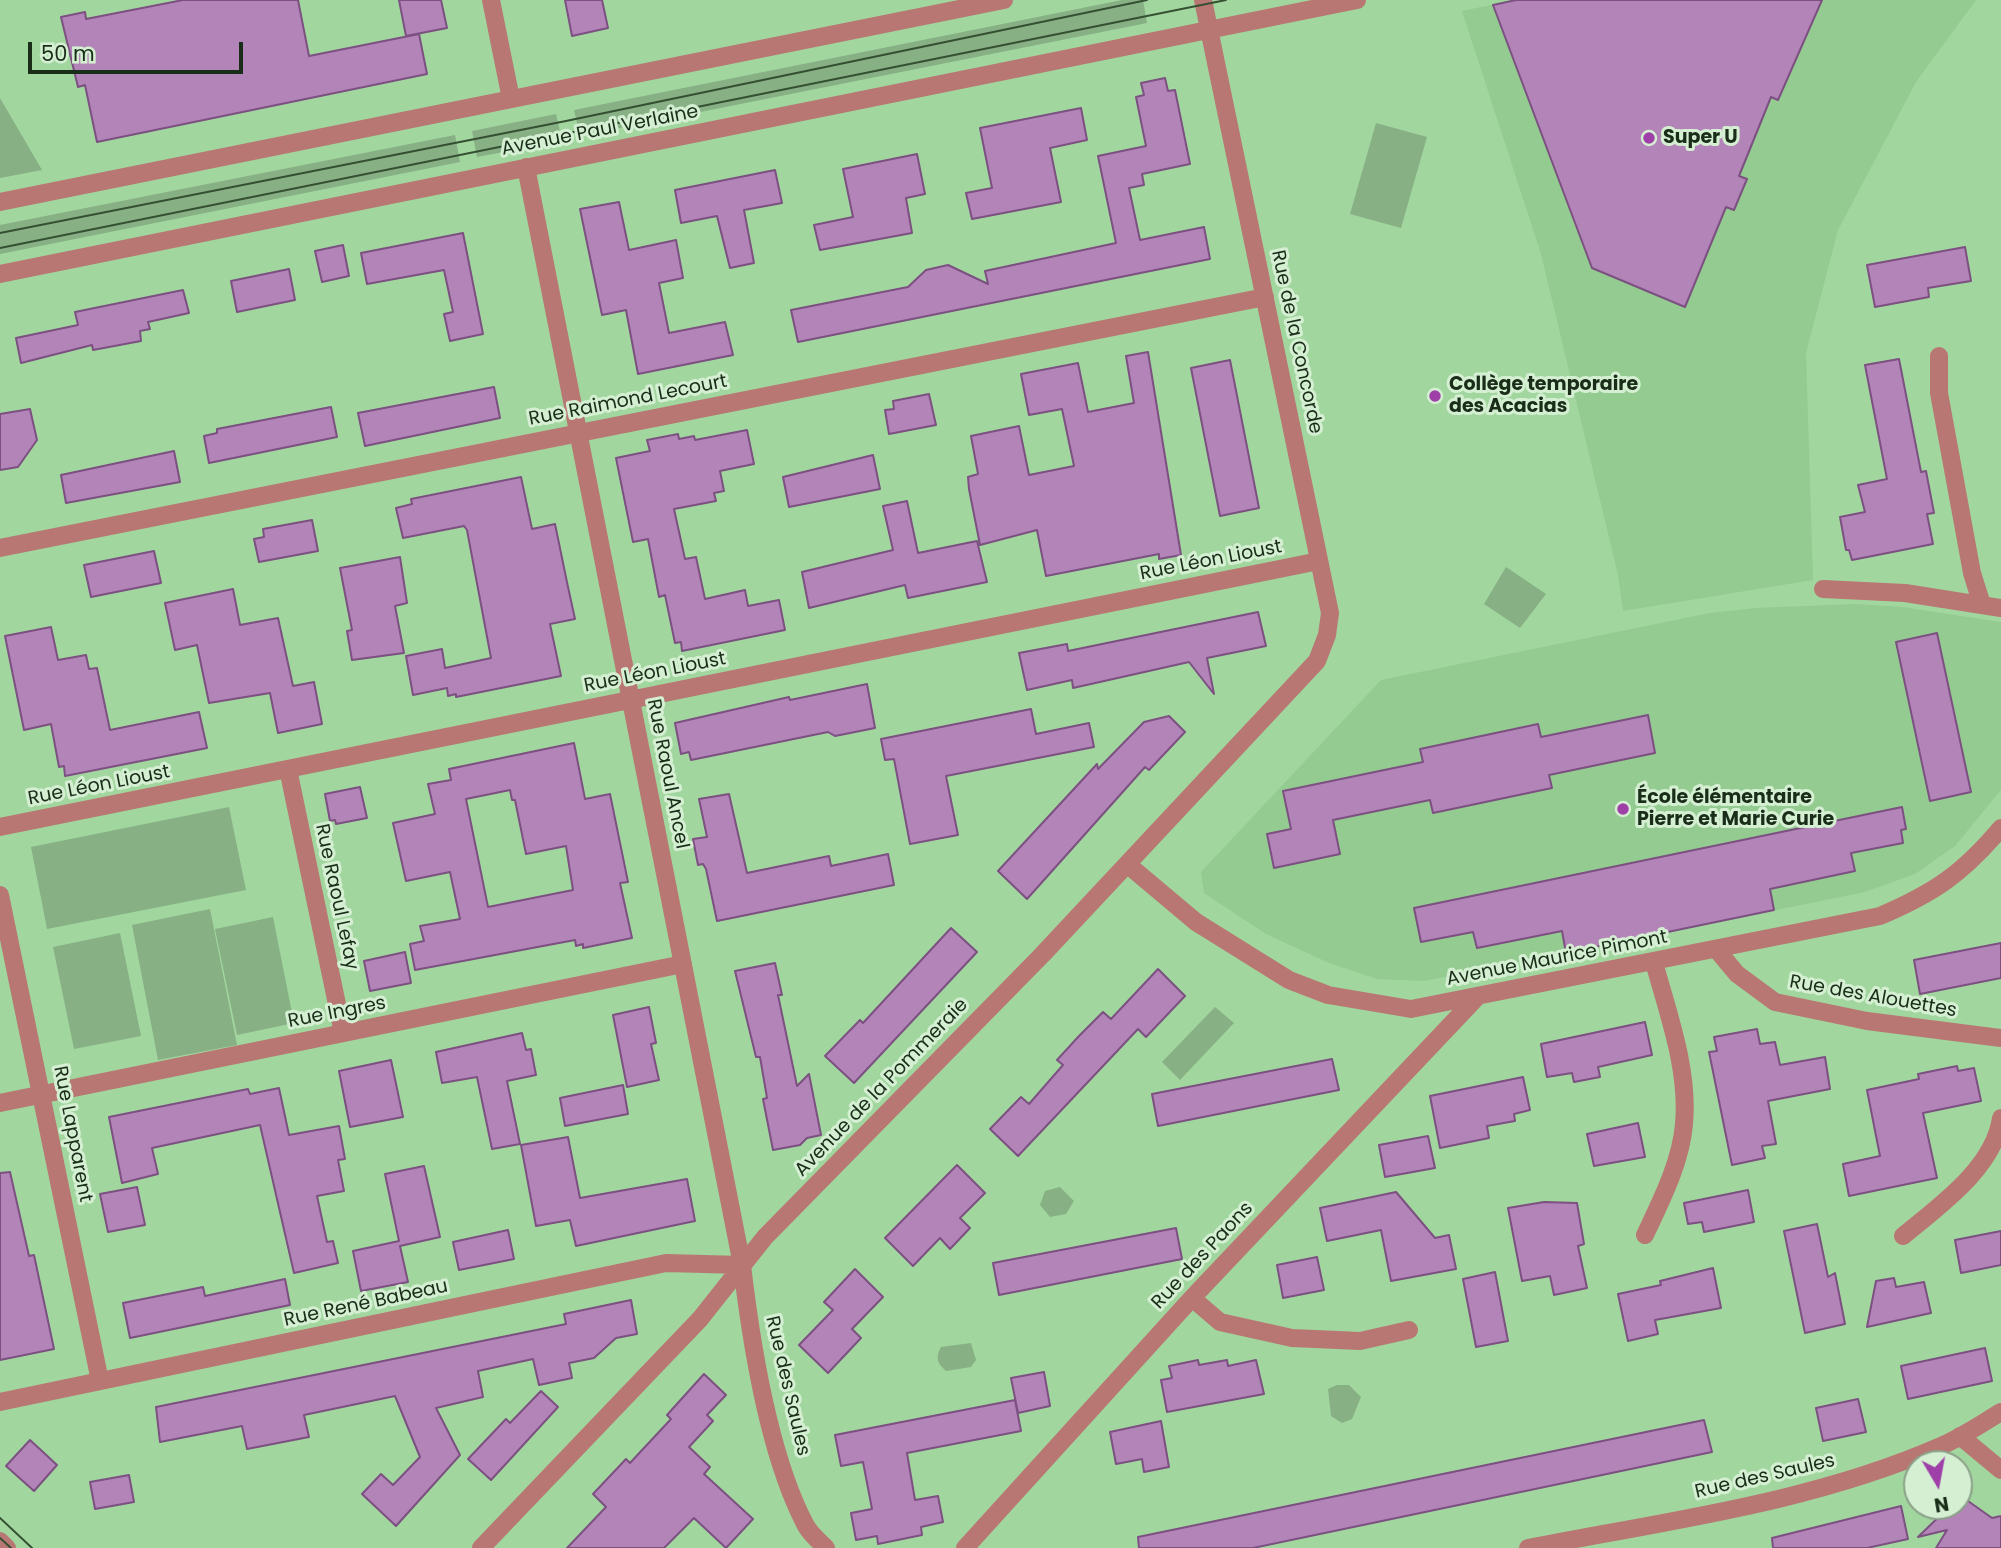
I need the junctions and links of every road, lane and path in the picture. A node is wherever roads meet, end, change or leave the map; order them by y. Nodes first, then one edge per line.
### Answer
1 (491, 0) edge
2 (1004, 0) edge
3 (1203, 0) edge
4 (1357, 0) edge
5 (1209, 29) junction
6 (511, 99) junction
7 (526, 167) junction
8 (0, 202) edge
9 (0, 274) edge
10 (1265, 297) junction
11 (1939, 356) dead end
12 (579, 433) junction
13 (0, 548) edge
14 (1319, 561) junction
15 (1824, 589) dead end
16 (1982, 605) junction
17 (2001, 608) edge
18 (1317, 661) joint
19 (631, 699) junction
20 (288, 769) junction
21 (0, 827) edge
22 (2001, 828) edge
23 (1127, 864) junction
24 (0, 895) edge
25 (1717, 950) junction
26 (1654, 962) junction
27 (683, 964) junction
28 (1477, 997) junction
29 (343, 1033) junction
30 (2001, 1038) edge
31 (42, 1094) junction
32 (0, 1103) edge
33 (2001, 1118) edge
34 (1645, 1235) dead end
35 (1903, 1236) dead end
36 (742, 1265) junction
37 (1192, 1298) junction
38 (1409, 1330) dead end
39 (100, 1381) junction
40 (0, 1402) edge
41 (2001, 1412) edge
42 (1959, 1436) junction
43 (2001, 1470) edge
44 (0, 1541) edge
45 (7, 1548) edge
46 (481, 1548) edge
47 (826, 1548) edge
48 (965, 1548) edge
49 (1528, 1548) edge

1 - 6 street
2 - 6 street
3 - 5 street
4 - 5 street, Avenue Paul Verlaine
5 - 7 street, Avenue Paul Verlaine
5 - 10 street, Rue de la Concorde
6 - 8 street
7 - 9 street, Avenue Paul Verlaine
7 - 12 street, Rue Raoul Ancel
10 - 12 street, Rue Raimond Lecourt
10 - 14 street, Rue de la Concorde
11 - 16 street
12 - 13 street, Rue Raimond Lecourt
12 - 19 street, Rue Raoul Ancel
14 - 18 street, Rue de la Concorde
14 - 19 street, Rue Léon Lioust
15 - 16 street
16 - 17 street
18 - 23 street, Avenue de la Pommeraie
19 - 20 street, Rue Léon Lioust
19 - 27 street, Rue Raoul Ancel
20 - 21 street, Rue Léon Lioust
20 - 29 street, Rue Raoul Lefay
22 - 25 street, Avenue Maurice Pimont
23 - 28 street, Avenue Maurice Pimont
23 - 36 street, Avenue de la Pommeraie
24 - 31 street, Rue Lapparent
25 - 26 street, Avenue Maurice Pimont
25 - 30 street, Rue des Alouettes
26 - 28 street, Avenue Maurice Pimont
26 - 34 street
27 - 29 street, Rue Ingres
27 - 36 street, Rue Raoul Ancel
28 - 37 street, Rue des Paons
29 - 31 street, Rue Ingres
31 - 32 street, Rue Ingres
31 - 39 street, Rue Lapparent
33 - 35 street
36 - 39 street, Rue René Babeau
36 - 46 street, Avenue de la Pommeraie
36 - 47 street, Rue des Saules
37 - 38 street
37 - 48 street, Rue des Paons
39 - 40 street, Rue René Babeau
41 - 42 street, Rue des Saules
42 - 43 street
42 - 49 street, Rue des Saules
44 - 45 street

